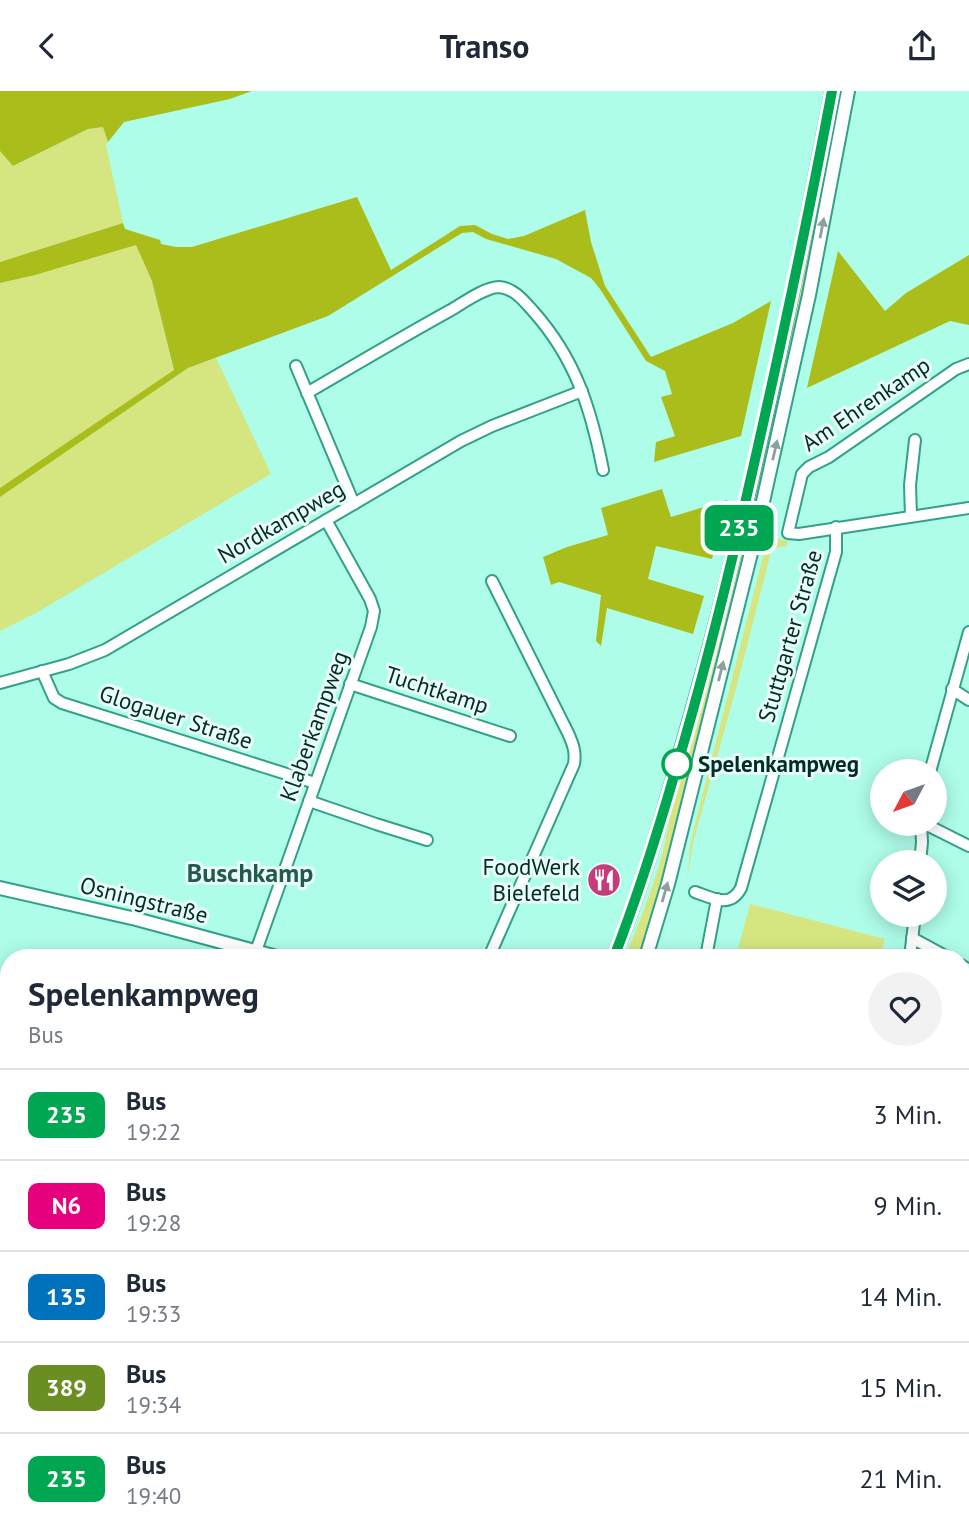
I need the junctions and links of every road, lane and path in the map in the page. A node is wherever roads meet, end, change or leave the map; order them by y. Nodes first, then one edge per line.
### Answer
1 (832, 91) edge
2 (848, 91) edge
3 (969, 364) edge
4 (296, 366) dead end
5 (582, 391) junction
6 (307, 393) junction
7 (915, 440) dead end
8 (603, 470) dead end
9 (354, 504) junction
10 (969, 508) edge
11 (911, 516) junction
12 (326, 520) junction
13 (836, 527) junction
14 (492, 581) dead end
15 (969, 632) edge
16 (42, 671) junction
17 (0, 684) edge
18 (350, 684) junction
19 (952, 689) junction
20 (969, 700) edge
21 (510, 736) dead end
22 (933, 759) edge
23 (315, 783) junction
24 (309, 800) junction
25 (947, 835) edge
26 (427, 840) dead end
27 (969, 846) edge
28 (0, 888) edge
29 (695, 893) dead end
30 (717, 899) junction
31 (913, 927) edge
32 (912, 938) junction
33 (248, 949) edge
34 (257, 949) edge
35 (493, 949) edge
36 (617, 949) edge
37 (648, 949) edge
38 (708, 949) edge
39 (911, 949) edge
40 (932, 949) edge

1 - 36 main road
37 -> 2 main road
3 - 13 street, Am Ehrenkamp
4 - 6 street
5 - 6 street
5 - 8 street
5 - 9 street, Nordkampweg
6 - 9 street
7 - 11 street
9 - 12 street, Nordkampweg
10 - 11 street, Am Ehrenkamp
11 - 13 street, Am Ehrenkamp
12 - 16 street, Nordkampweg
12 - 18 street, Klaberkampweg
13 - 30 street, Stuttgarter Straße
14 - 35 street
15 - 19 street
16 - 17 street, Nordkampweg
16 - 23 street, Glogauer Straße
18 - 21 street, Tuchtkamp
18 - 23 street, Klaberkampweg
19 - 20 street
19 - 22 street
23 - 24 street, Klaberkampweg
24 - 26 street
24 - 34 street, Klaberkampweg
25 - 27 street
28 - 33 main road, Osningstraße
29 - 30 street
30 - 38 street
31 - 32 street
32 - 39 street
32 - 40 street

